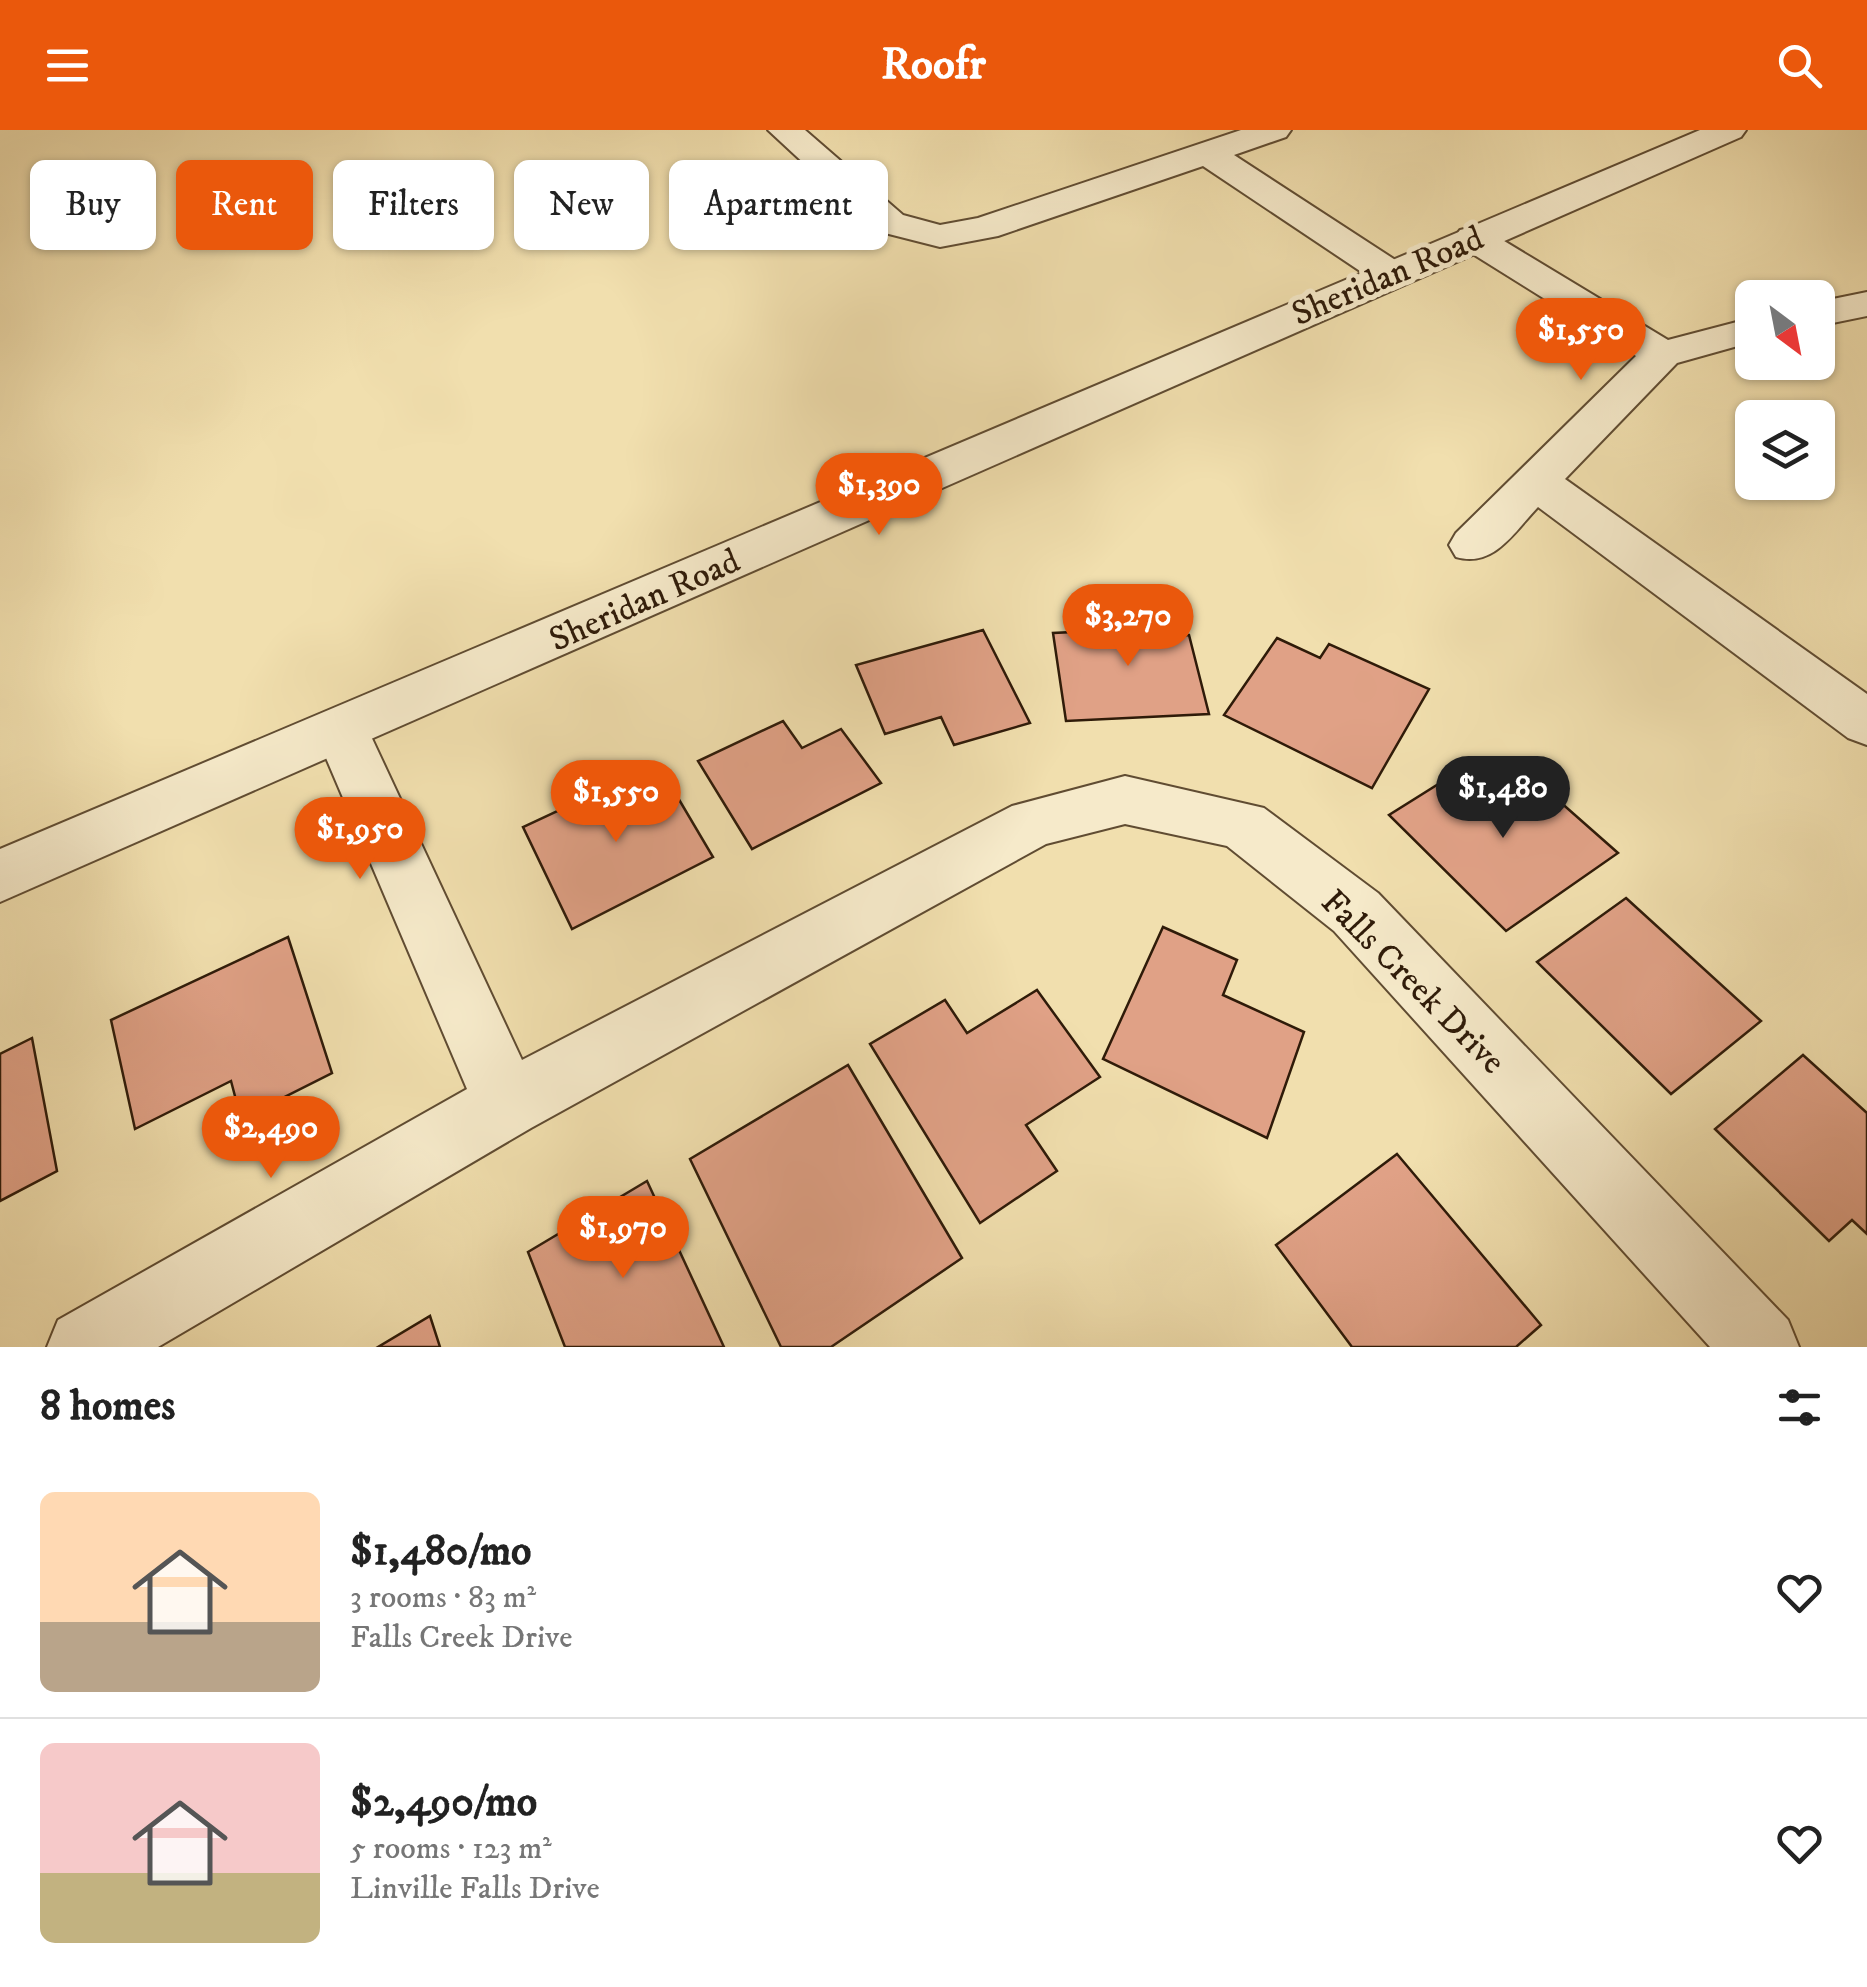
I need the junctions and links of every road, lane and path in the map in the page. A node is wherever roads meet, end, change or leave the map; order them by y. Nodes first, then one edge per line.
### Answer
1 (785, 130) edge
2 (1274, 130) edge
3 (1729, 130) edge
4 (1207, 153) junction
5 (1473, 238) junction
6 (1389, 273) junction
7 (1867, 304) edge
8 (1835, 311) edge
9 (1735, 335) edge
10 (1662, 354) junction
11 (1535, 481) junction
12 (1473, 545) dead end
13 (1867, 723) edge
14 (342, 732) junction
15 (0, 876) edge
16 (507, 1104) junction
17 (85, 1347) edge
18 (1761, 1347) edge

1 - 4 street
2 - 4 street
3 - 5 street, Sheridan Road
4 - 6 street
5 - 6 street, Sheridan Road
5 - 10 street
6 - 14 street, Sheridan Road
7 - 8 street
9 - 10 street
10 - 11 street
11 - 12 street
11 - 13 street
14 - 15 street, Sheridan Road
14 - 16 street
16 - 17 street, Falls Creek Drive
16 - 18 street, Falls Creek Drive

